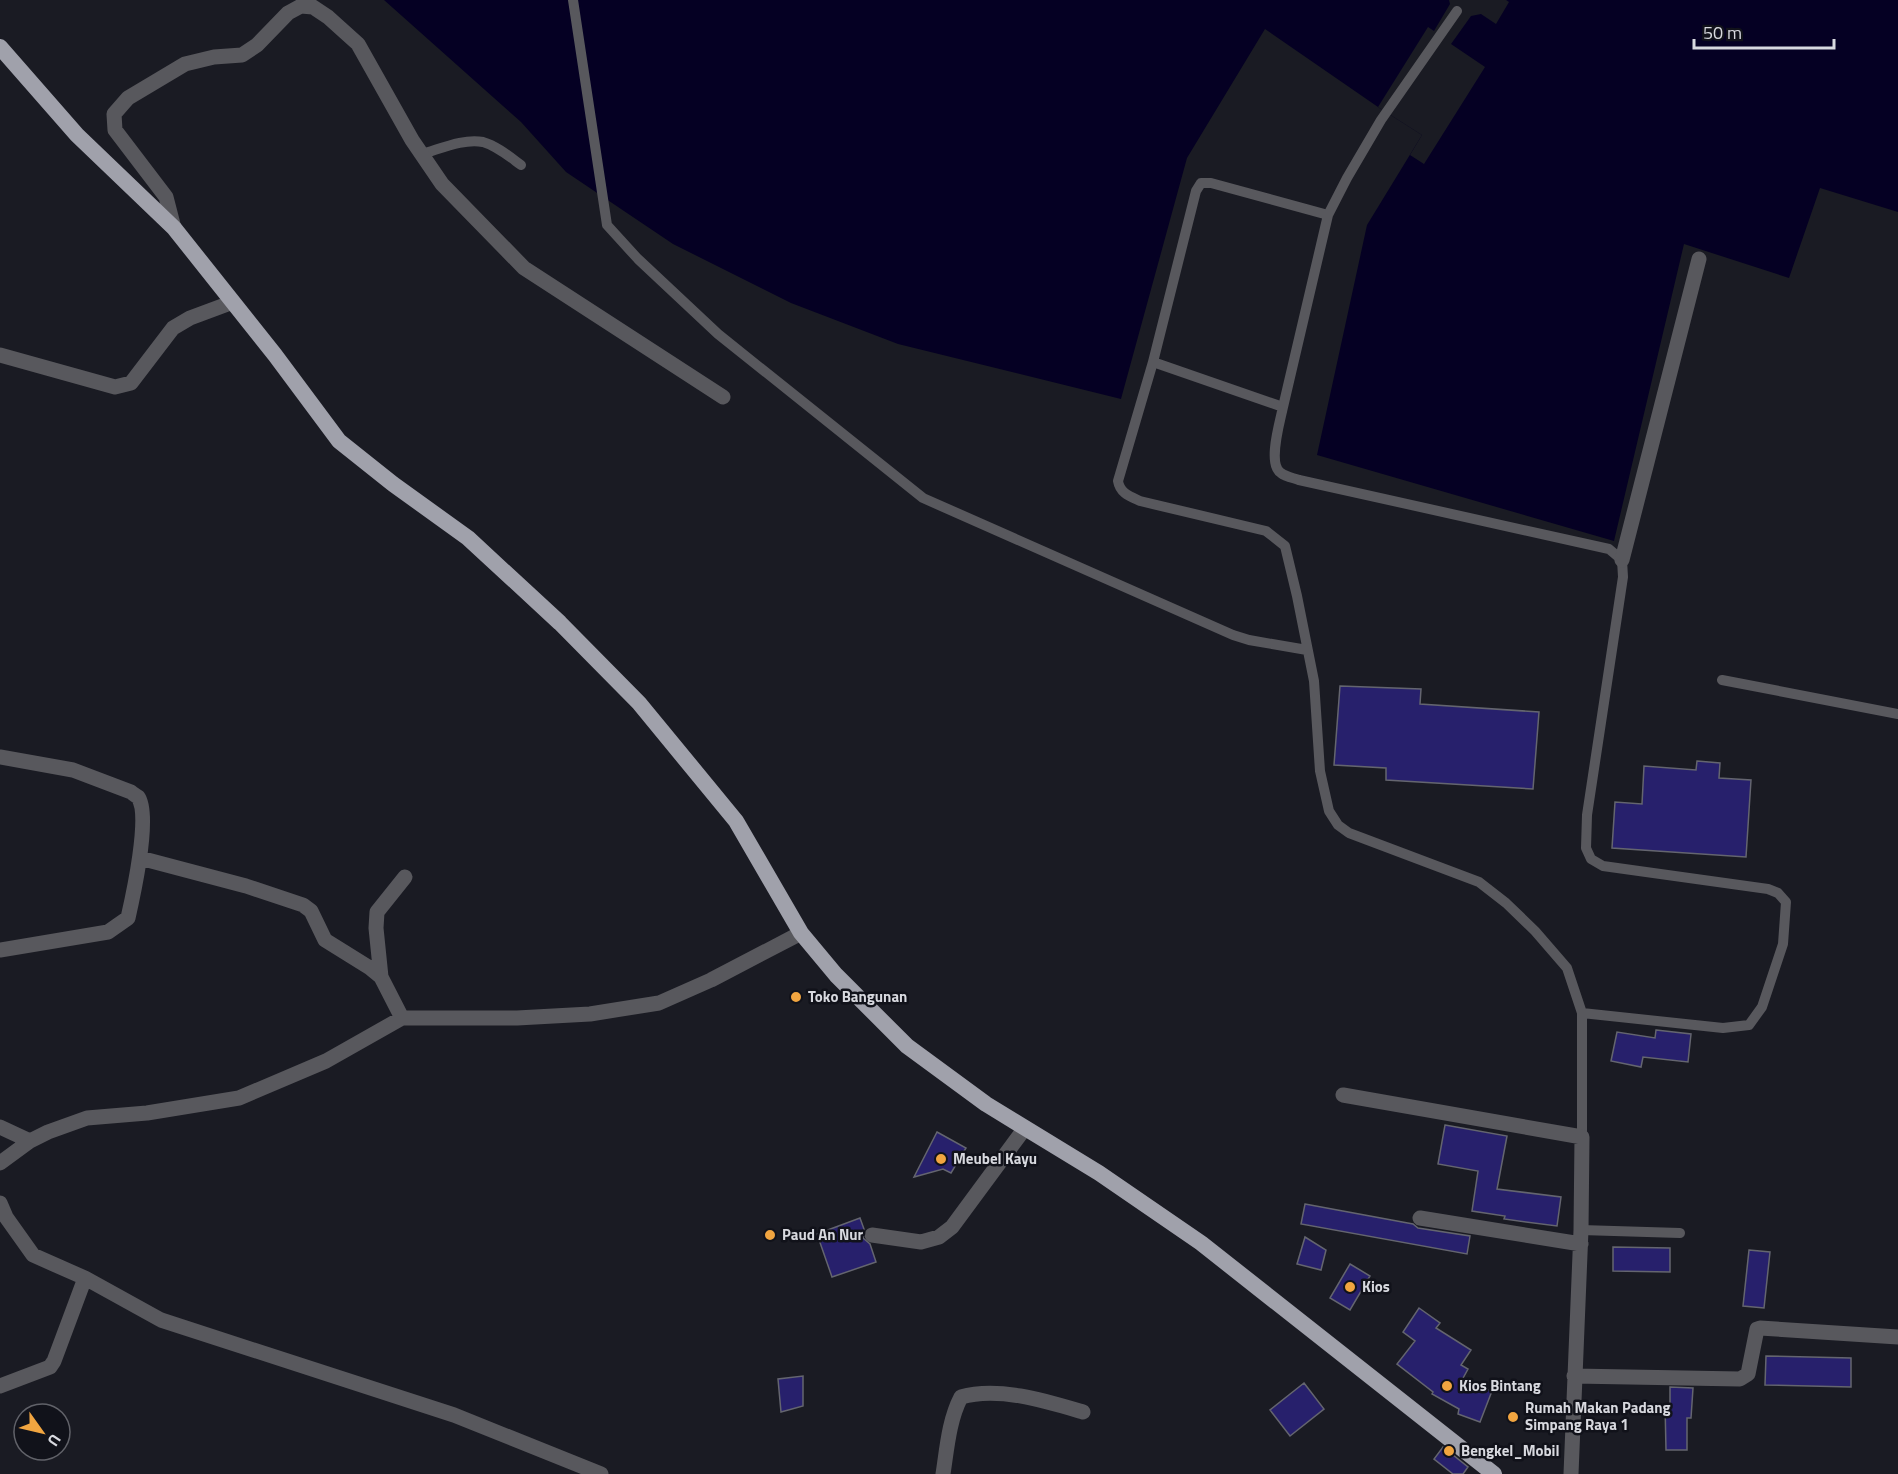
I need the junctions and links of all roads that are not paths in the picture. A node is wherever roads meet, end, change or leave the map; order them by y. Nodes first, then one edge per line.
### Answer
1 (573, 0) edge
2 (1457, 12) dead end
3 (0, 47) edge
4 (422, 154) junction
5 (521, 165) dead end
6 (1328, 215) junction
7 (174, 228) junction
8 (1699, 259) dead end
9 (233, 302) junction
10 (0, 355) edge
11 (1153, 362) junction
12 (723, 397) dead end
13 (1283, 407) junction
14 (1622, 560) junction
15 (1307, 650) junction
16 (1722, 680) dead end
17 (1898, 714) edge
18 (0, 757) edge
19 (140, 858) junction
20 (405, 877) dead end
21 (801, 933) junction
22 (0, 950) edge
23 (381, 977) junction
24 (1582, 1013) junction
25 (402, 1018) junction
26 (1343, 1095) dead end
27 (0, 1127) edge
28 (1025, 1128) junction
29 (1582, 1137) junction
30 (30, 1141) junction
31 (0, 1163) edge
32 (0, 1203) edge
33 (1420, 1218) dead end
34 (1680, 1233) dead end
35 (872, 1235) dead end
36 (1581, 1237) junction
37 (85, 1278) junction
38 (1898, 1337) edge
39 (1574, 1376) junction
40 (0, 1386) edge
41 (1083, 1412) dead end
42 (602, 1474) edge
43 (943, 1474) edge
44 (1494, 1474) edge
45 (1571, 1474) edge

1 - 15 lane
2 - 6 lane
3 - 7 highway
4 - 5 lane
4 - 7 street
4 - 12 street
6 - 11 lane
6 - 13 lane
7 - 9 highway
8 - 14 street
9 - 10 street
9 - 21 highway
11 - 13 lane
11 - 15 lane
13 - 14 lane
14 - 24 lane
15 - 24 lane
16 - 17 lane
18 - 19 street
19 - 22 street
19 - 23 street
20 - 23 street
21 - 25 street
21 - 28 highway
23 - 25 street
24 - 29 lane
25 - 30 street
26 - 29 street
27 - 30 street
28 - 35 street
28 - 44 highway
29 - 36 street
30 - 31 street
32 - 37 street
33 - 36 street
34 - 36 lane
36 - 39 street
37 - 40 street
37 - 42 street
38 - 39 street
39 - 45 street
41 - 43 street

